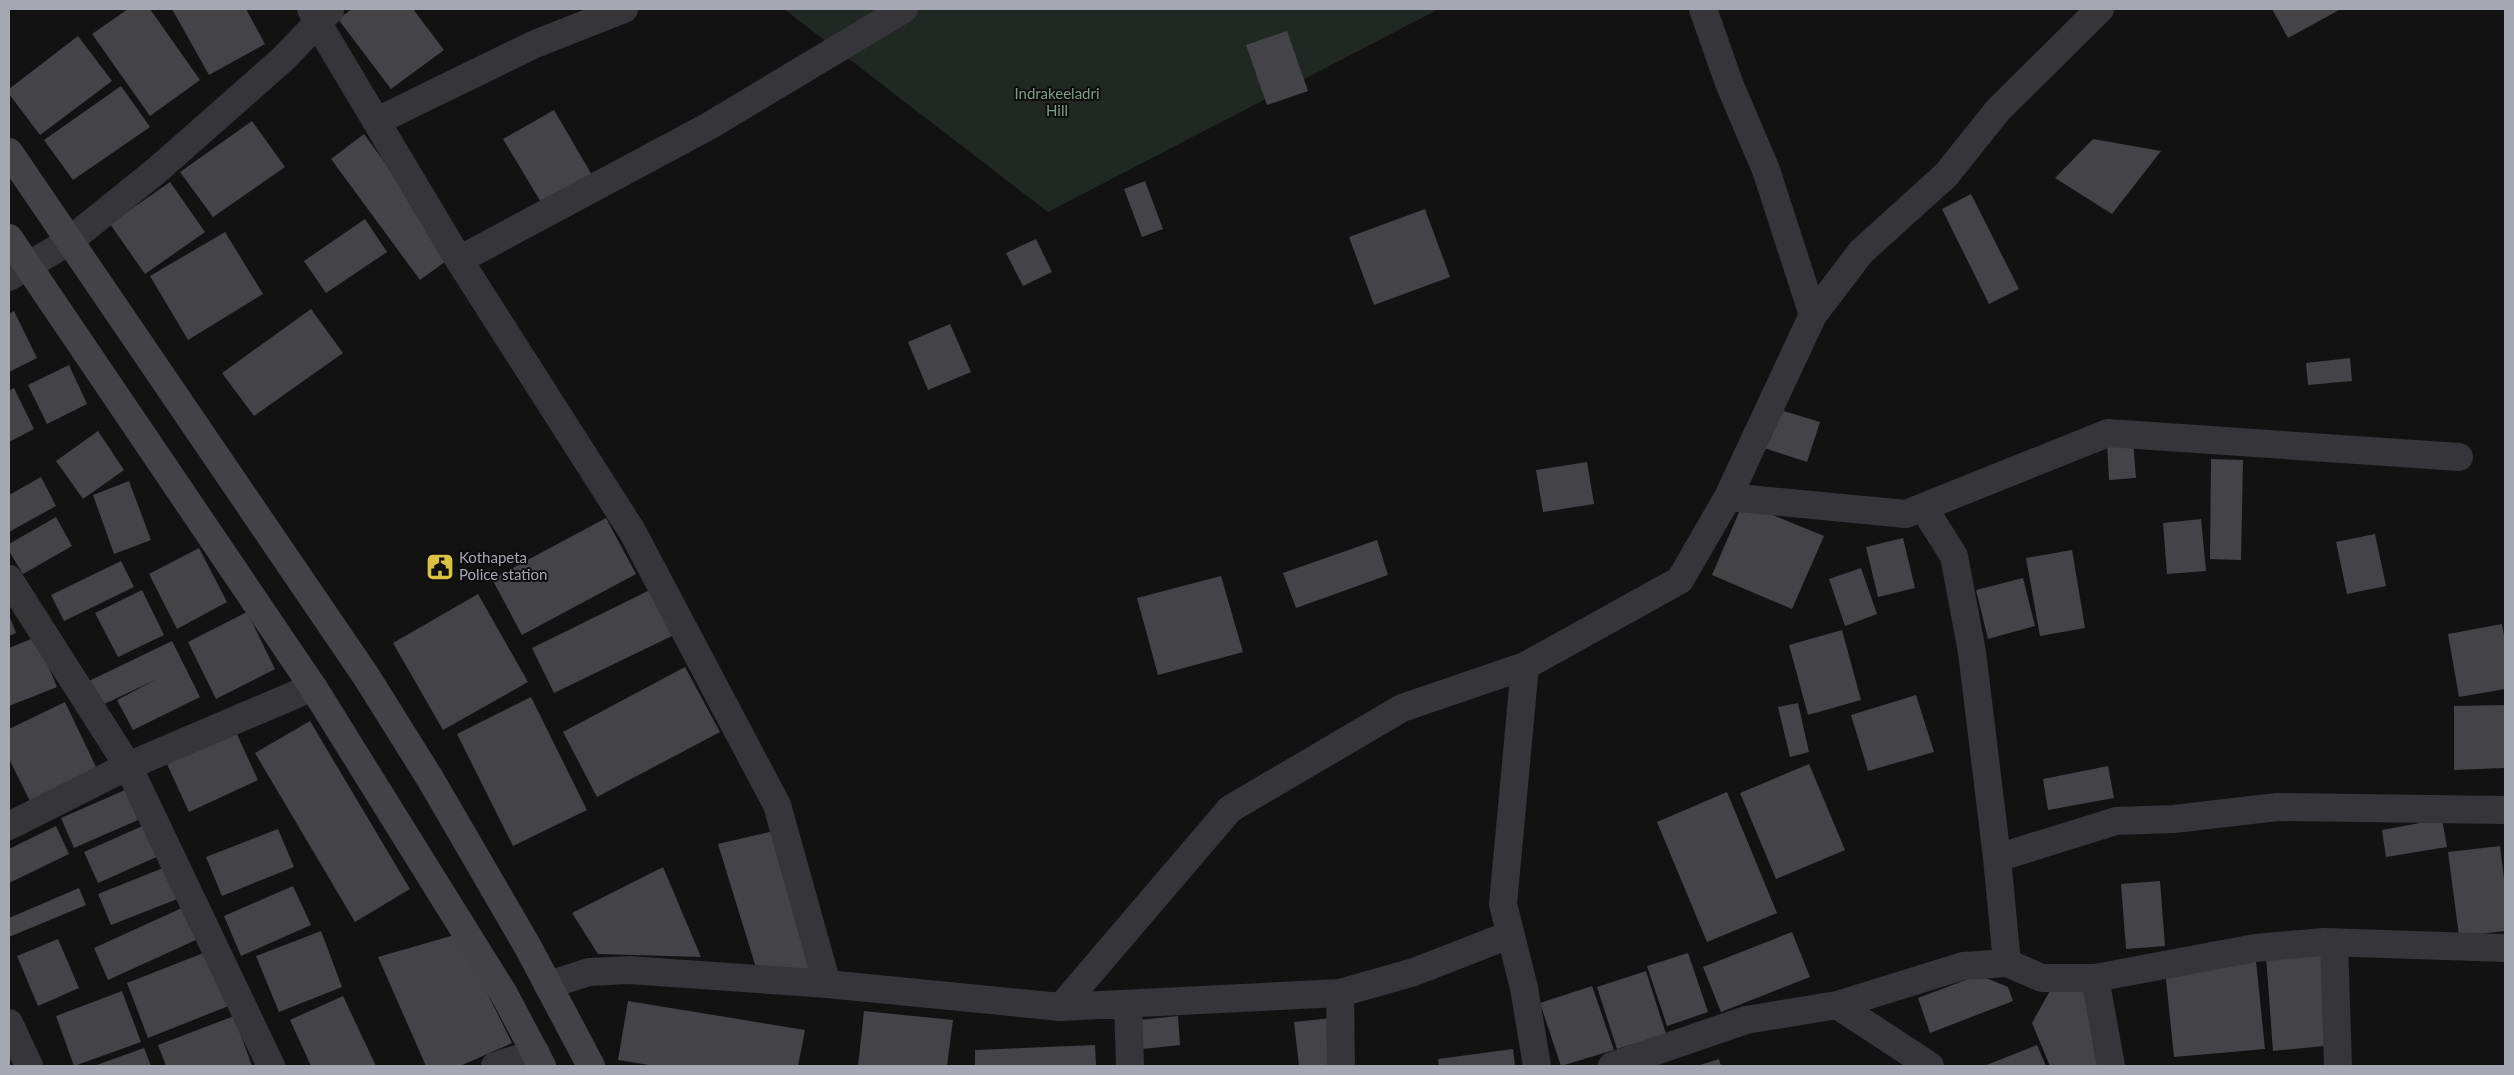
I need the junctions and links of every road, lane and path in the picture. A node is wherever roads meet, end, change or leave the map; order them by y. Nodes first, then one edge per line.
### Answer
1 (624, 9) edge
2 (904, 9) edge
3 (1703, 9) edge
4 (2100, 9) edge
5 (320, 13) edge
6 (376, 121) junction
7 (9, 152) edge
8 (9, 238) edge
9 (68, 242) junction
10 (459, 260) junction
11 (18, 272) edge
12 (1813, 315) junction
13 (2459, 457) dead end
14 (1728, 497) junction
15 (1923, 507) junction
16 (9, 579) edge
17 (1525, 666) junction
18 (313, 687) junction
19 (128, 766) junction
20 (2505, 810) edge
21 (9, 826) edge
22 (1997, 858) junction
23 (1509, 935) junction
24 (2334, 942) junction
25 (2505, 948) edge
26 (2007, 962) junction
27 (2095, 978) junction
28 (827, 984) junction
29 (548, 985) junction
30 (1340, 993) junction
31 (1128, 1004) junction
32 (1837, 1005) junction
33 (1061, 1007) junction
34 (9, 1023) edge
35 (539, 1060) edge
36 (29, 1066) edge
37 (271, 1066) edge
38 (495, 1066) edge
39 (591, 1066) edge
40 (1130, 1066) edge
41 (1341, 1066) edge
42 (1537, 1066) edge
43 (1612, 1066) edge
44 (1930, 1066) edge
45 (2111, 1066) edge
46 (2338, 1066) edge

1 - 6 street
2 - 10 street
3 - 12 street
4 - 12 street
5 - 6 street
5 - 9 street
6 - 10 street
7 - 9 street
8 - 11 street
9 - 11 street
9 - 29 street
10 - 28 street
11 - 18 street
12 - 14 street
13 - 15 street
14 - 15 street
14 - 17 street
15 - 22 street
16 - 19 street
17 - 23 street
17 - 33 street
18 - 19 street
18 - 35 street
19 - 21 street
19 - 37 street
20 - 22 street
22 - 26 street
23 - 30 street
23 - 42 street
24 - 25 street
24 - 27 street
24 - 46 street
26 - 27 street
26 - 32 street
27 - 45 street
28 - 29 street
28 - 33 street
29 - 39 street
30 - 31 street
30 - 41 street
31 - 33 street
31 - 40 street
32 - 43 street
32 - 44 street
34 - 36 street
35 - 38 street

